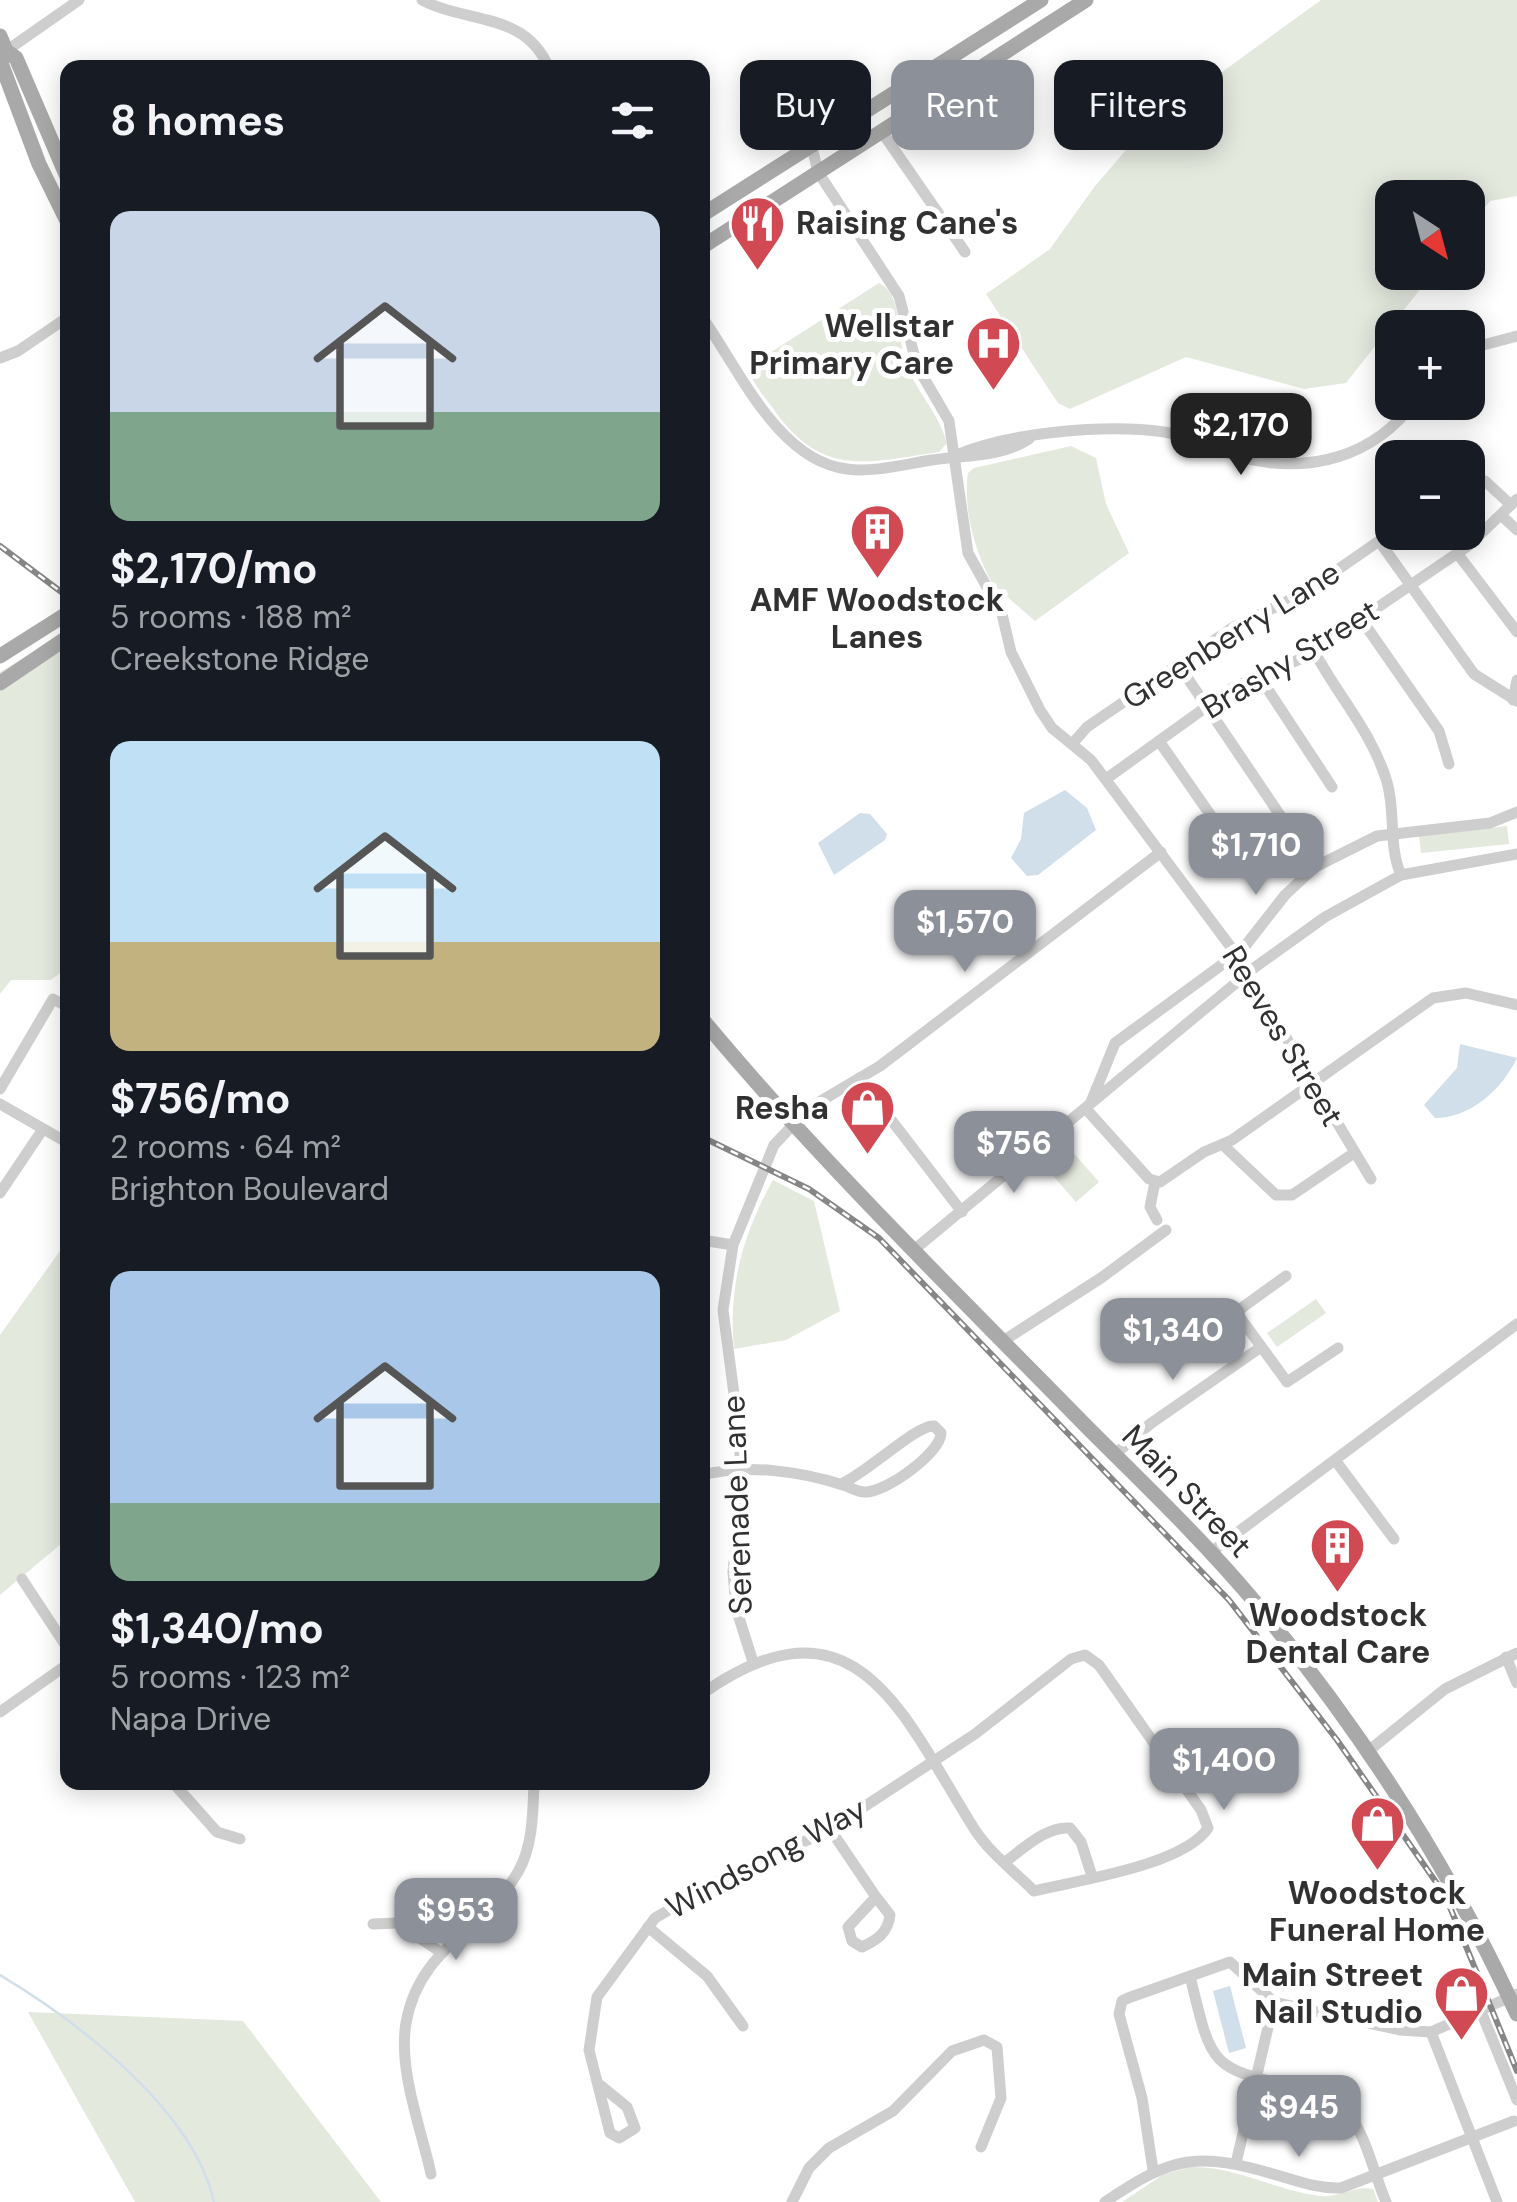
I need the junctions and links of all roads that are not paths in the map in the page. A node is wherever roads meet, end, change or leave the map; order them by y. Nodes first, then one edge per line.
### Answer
1 (79, 0) edge
2 (422, 0) edge
3 (1041, 0) edge
4 (1086, 0) edge
5 (3, 44) edge
6 (545, 60) edge
7 (871, 109) edge
8 (882, 132) junction
9 (807, 150) edge
10 (813, 150) edge
11 (60, 160) edge
12 (818, 172) junction
13 (60, 207) edge
14 (710, 209) edge
15 (710, 242) edge
16 (965, 252) dead end
17 (60, 322) edge
18 (710, 328) edge
19 (1517, 336) edge
20 (1485, 345) edge
21 (0, 358) edge
22 (1400, 420) edge
23 (954, 456) junction
24 (1485, 481) edge
25 (1510, 507) edge
26 (1517, 530) edge
27 (1375, 543) edge
28 (1384, 550) edge
29 (1458, 553) junction
30 (1410, 586) junction
31 (60, 618) edge
32 (1361, 619) junction
33 (1517, 630) edge
34 (60, 642) edge
35 (1314, 650) junction
36 (4, 653) edge
37 (1178, 664) junction
38 (21, 666) junction
39 (1259, 676) junction
40 (1517, 680) edge
41 (0, 683) edge
42 (1515, 700) edge
43 (1207, 706) junction
44 (1159, 741) junction
45 (1073, 743) junction
46 (1449, 764) dead end
47 (1106, 778) junction
48 (1332, 787) dead end
49 (1517, 812) edge
50 (1393, 833) junction
51 (1160, 852) junction
52 (1517, 854) edge
53 (1239, 856) dead end
54 (1315, 867) junction
55 (1401, 875) junction
56 (1236, 954) junction
57 (1250, 973) junction
58 (60, 1003) edge
59 (1517, 1005) edge
60 (710, 1028) edge
61 (859, 1078) junction
62 (1312, 1082) junction
63 (0, 1089) edge
64 (0, 1104) edge
65 (1088, 1108) junction
66 (793, 1124) junction
67 (43, 1129) junction
68 (60, 1139) edge
69 (1222, 1145) junction
70 (1354, 1153) junction
71 (1371, 1179) dead end
72 (1155, 1182) junction
73 (0, 1192) edge
74 (962, 1212) junction
75 (710, 1242) edge
76 (733, 1246) junction
77 (916, 1250) junction
78 (1286, 1276) dead end
79 (1517, 1324) edge
80 (1002, 1341) junction
81 (1262, 1347) junction
82 (1338, 1348) dead end
83 (1114, 1454) junction
84 (1335, 1460) junction
85 (741, 1471) junction
86 (710, 1474) edge
87 (841, 1484) junction
88 (1394, 1539) dead end
89 (1210, 1553) junction
90 (22, 1579) dead end
91 (60, 1637) edge
92 (1512, 1655) edge
93 (753, 1662) junction
94 (60, 1670) edge
95 (1517, 1683) edge
96 (710, 1689) edge
97 (0, 1712) edge
98 (1366, 1752) junction
99 (934, 1760) junction
100 (180, 1790) edge
101 (534, 1790) edge
102 (830, 1829) junction
103 (240, 1840) dead end
104 (1004, 1862) junction
105 (1092, 1876) junction
106 (876, 1896) dead end
107 (374, 1924) dead end
108 (648, 1928) junction
109 (439, 1951) junction
110 (1190, 1976) junction
111 (1513, 1996) edge
112 (1274, 2002) junction
113 (1480, 2009) junction
114 (1517, 2014) edge
115 (744, 2026) dead end
116 (1431, 2032) junction
117 (1256, 2078) junction
118 (600, 2085) dead end
119 (1517, 2100) edge
120 (1516, 2122) edge
121 (1472, 2138) junction
122 (981, 2147) dead end
123 (1236, 2163) junction
124 (1152, 2170) junction
125 (430, 2174) dead end
126 (1375, 2176) junction
127 (792, 2202) edge
128 (1105, 2202) edge
129 (1386, 2202) edge
130 (1497, 2202) edge

1 - 5 street
2 - 6 street
3 - 7 main road
4 - 8 main road
5 - 11 main road
5 - 13 main road
8 - 12 main road
8 - 16 street
9 - 14 main road
10 - 12 street, Reeves Street
12 - 15 main road
12 - 23 street, Reeves Street
17 - 21 street
18 - 23 street
19 - 20 street
22 - 23 street
23 - 45 street, Reeves Street
24 - 25 street
25 - 26 street
25 - 29 street, Brashy Street
27 - 37 street, Greenberry Lane
28 - 30 street
29 - 30 street, Brashy Street
29 - 33 street
30 - 32 street, Brashy Street
30 - 42 street
31 - 36 main road
32 - 35 street, Brashy Street
32 - 46 street
34 - 38 main road
35 - 39 street, Brashy Street
35 - 50 street
36 - 38 main road
37 - 43 street
37 - 45 street, Greenberry Lane
38 - 41 main road
39 - 43 street, Brashy Street
39 - 48 street
40 - 42 street
43 - 44 street, Brashy Street
43 - 54 street
44 - 47 street, Brashy Street
44 - 53 street
45 - 47 street, Reeves Street
47 - 51 street, Reeves Street
49 - 50 street
50 - 54 street
50 - 55 street
51 - 56 street, Reeves Street
51 - 61 street, Serenade Lane
52 - 55 street
54 - 56 street
55 - 57 street
56 - 57 street, Reeves Street
56 - 65 street
57 - 62 street, Reeves Street
57 - 65 street
58 - 63 street
59 - 62 street
60 - 66 main road, Main Street
61 - 66 street, Serenade Lane
61 - 74 street
62 - 69 street
62 - 70 street, Reeves Street
64 - 67 street
65 - 72 street
65 - 74 street
66 - 76 street, Serenade Lane
66 - 77 main road, Main Street
67 - 68 street
67 - 73 street
69 - 70 street
69 - 72 street
70 - 71 street, Reeves Street
72 - 80 street
74 - 77 street
75 - 76 street
76 - 85 street, Serenade Lane
77 - 80 main road, Main Street
78 - 81 street
79 - 84 street
80 - 83 main road, Main Street
81 - 82 street
81 - 83 street
83 - 89 main road, Main Street
84 - 88 street
84 - 89 street
85 - 86 street
85 - 87 street
85 - 93 street, Serenade Lane
87 - 87 street
89 - 98 main road, Main Street
90 - 91 street
92 - 95 street
92 - 98 street
93 - 96 street, Windsong Way
93 - 99 street, Windsong Way
94 - 97 street
98 - 111 main road, Main Street
99 - 102 street, Windsong Way
99 - 104 street, Windsong Way
99 - 105 street, Windsong Way
100 - 103 street
101 - 109 street
102 - 106 street
102 - 108 street, Windsong Way
104 - 105 street, Windsong Way
104 - 105 street
107 - 109 street
108 - 115 street
108 - 118 street, Windsong Way
109 - 125 street
110 - 112 street
110 - 117 street
110 - 124 street
111 - 113 street
111 - 114 main road, Main Street
112 - 116 street
112 - 117 street
113 - 116 street
113 - 119 street
116 - 121 street
117 - 123 street
117 - 126 street
120 - 121 street
121 - 126 street
121 - 130 street
122 - 127 street
123 - 124 street
123 - 126 street
124 - 128 street
126 - 129 street

